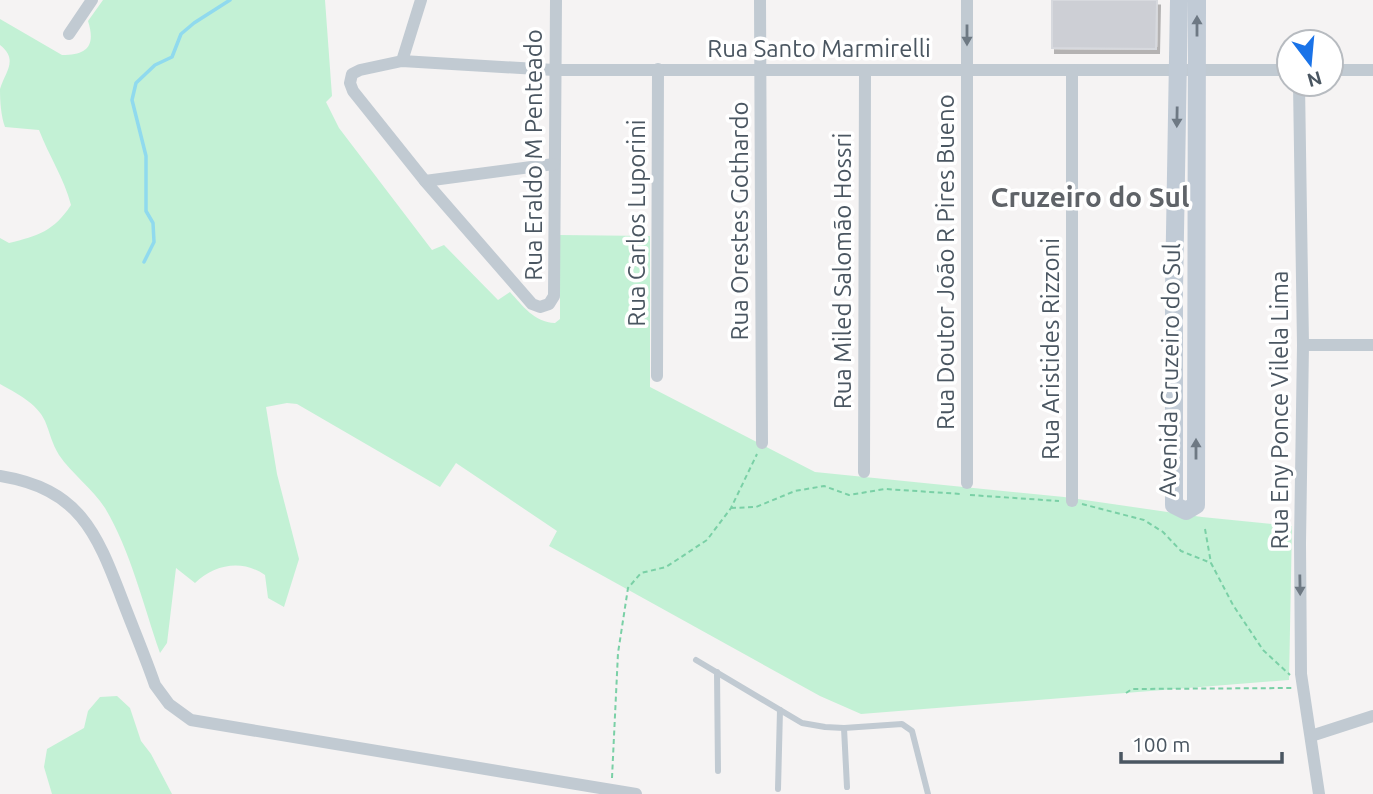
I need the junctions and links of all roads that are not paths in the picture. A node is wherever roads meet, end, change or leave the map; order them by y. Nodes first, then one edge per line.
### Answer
1 (92, 0) edge
2 (421, 0) edge
3 (556, 0) edge
4 (760, 0) edge
5 (968, 0) edge
6 (1180, 0) edge
7 (1197, 0) edge
8 (69, 34) dead end
9 (402, 61) junction
10 (658, 69) junction
11 (865, 69) junction
12 (1072, 69) junction
13 (554, 70) junction
14 (761, 70) junction
15 (967, 70) junction
16 (1197, 70) junction
17 (1275, 70) edge
18 (1345, 70) edge
19 (1373, 70) edge
20 (1177, 71) junction
21 (1299, 98) edge
22 (554, 164) junction
23 (425, 181) junction
24 (1174, 291) junction
25 (1196, 292) junction
26 (1303, 345) junction
27 (1373, 345) edge
28 (657, 376) dead end
29 (762, 443) road end
30 (864, 472) dead end
31 (0, 477) edge
32 (967, 483) dead end
33 (1072, 502) road end
34 (696, 660) dead end
35 (717, 673) junction
36 (780, 709) junction
37 (1373, 716) edge
38 (844, 728) junction
39 (1311, 736) junction
40 (718, 771) dead end
41 (847, 787) dead end
42 (778, 789) dead end
43 (636, 794) edge
44 (928, 794) edge
45 (1319, 794) edge

1 - 8 street
2 - 9 street
3 - 13 street, Rua Eraldo M Penteado
4 - 14 street, Rua Orestes Gothardo
5 -> 15 street, Rua Doutor João R Pires Bueno
6 - 20 street, Avenida Cruzeiro do Sul
16 -> 7 street, Avenida Cruzeiro do Sul
9 - 13 street, Rua Santo Marmirelli
9 - 23 street, Rua Santo Marmirelli
10 - 13 street, Rua Santo Marmirelli
10 - 14 street, Rua Santo Marmirelli
10 - 28 street, Rua Carlos Luporini
11 - 14 street, Rua Santo Marmirelli
11 - 15 street, Rua Santo Marmirelli
11 - 30 street, Rua Miled Salomão Hossri
12 - 15 street, Rua Santo Marmirelli
12 - 20 street, Rua Santo Marmirelli
12 - 33 street, Rua Aristides Rizzoni
13 - 22 street, Rua Eraldo M Penteado
14 - 29 street, Rua Orestes Gothardo
15 - 32 street, Rua Doutor João R Pires Bueno
16 - 17 street, Rua Santo Marmirelli
16 - 20 street, Rua Santo Marmirelli
16 - 25 street, Avenida Cruzeiro do Sul
18 - 19 street
20 -> 24 street, Avenida Cruzeiro do Sul
21 - 26 street, Rua Eny Ponce Vilela Lima
22 - 23 street
22 - 23 street, Rua Eraldo M Penteado
24 - 25 street
24 -> 25 street, Avenida Cruzeiro do Sul
26 - 27 street
26 -> 39 street, Rua Eny Ponce Vilela Lima
31 - 43 street
34 - 35 lane
35 - 36 lane
35 - 40 lane
36 - 38 lane
36 - 42 lane
37 - 39 street
38 - 41 lane
38 - 44 lane
39 - 45 street, Rua Eny Ponce Vilela Lima

